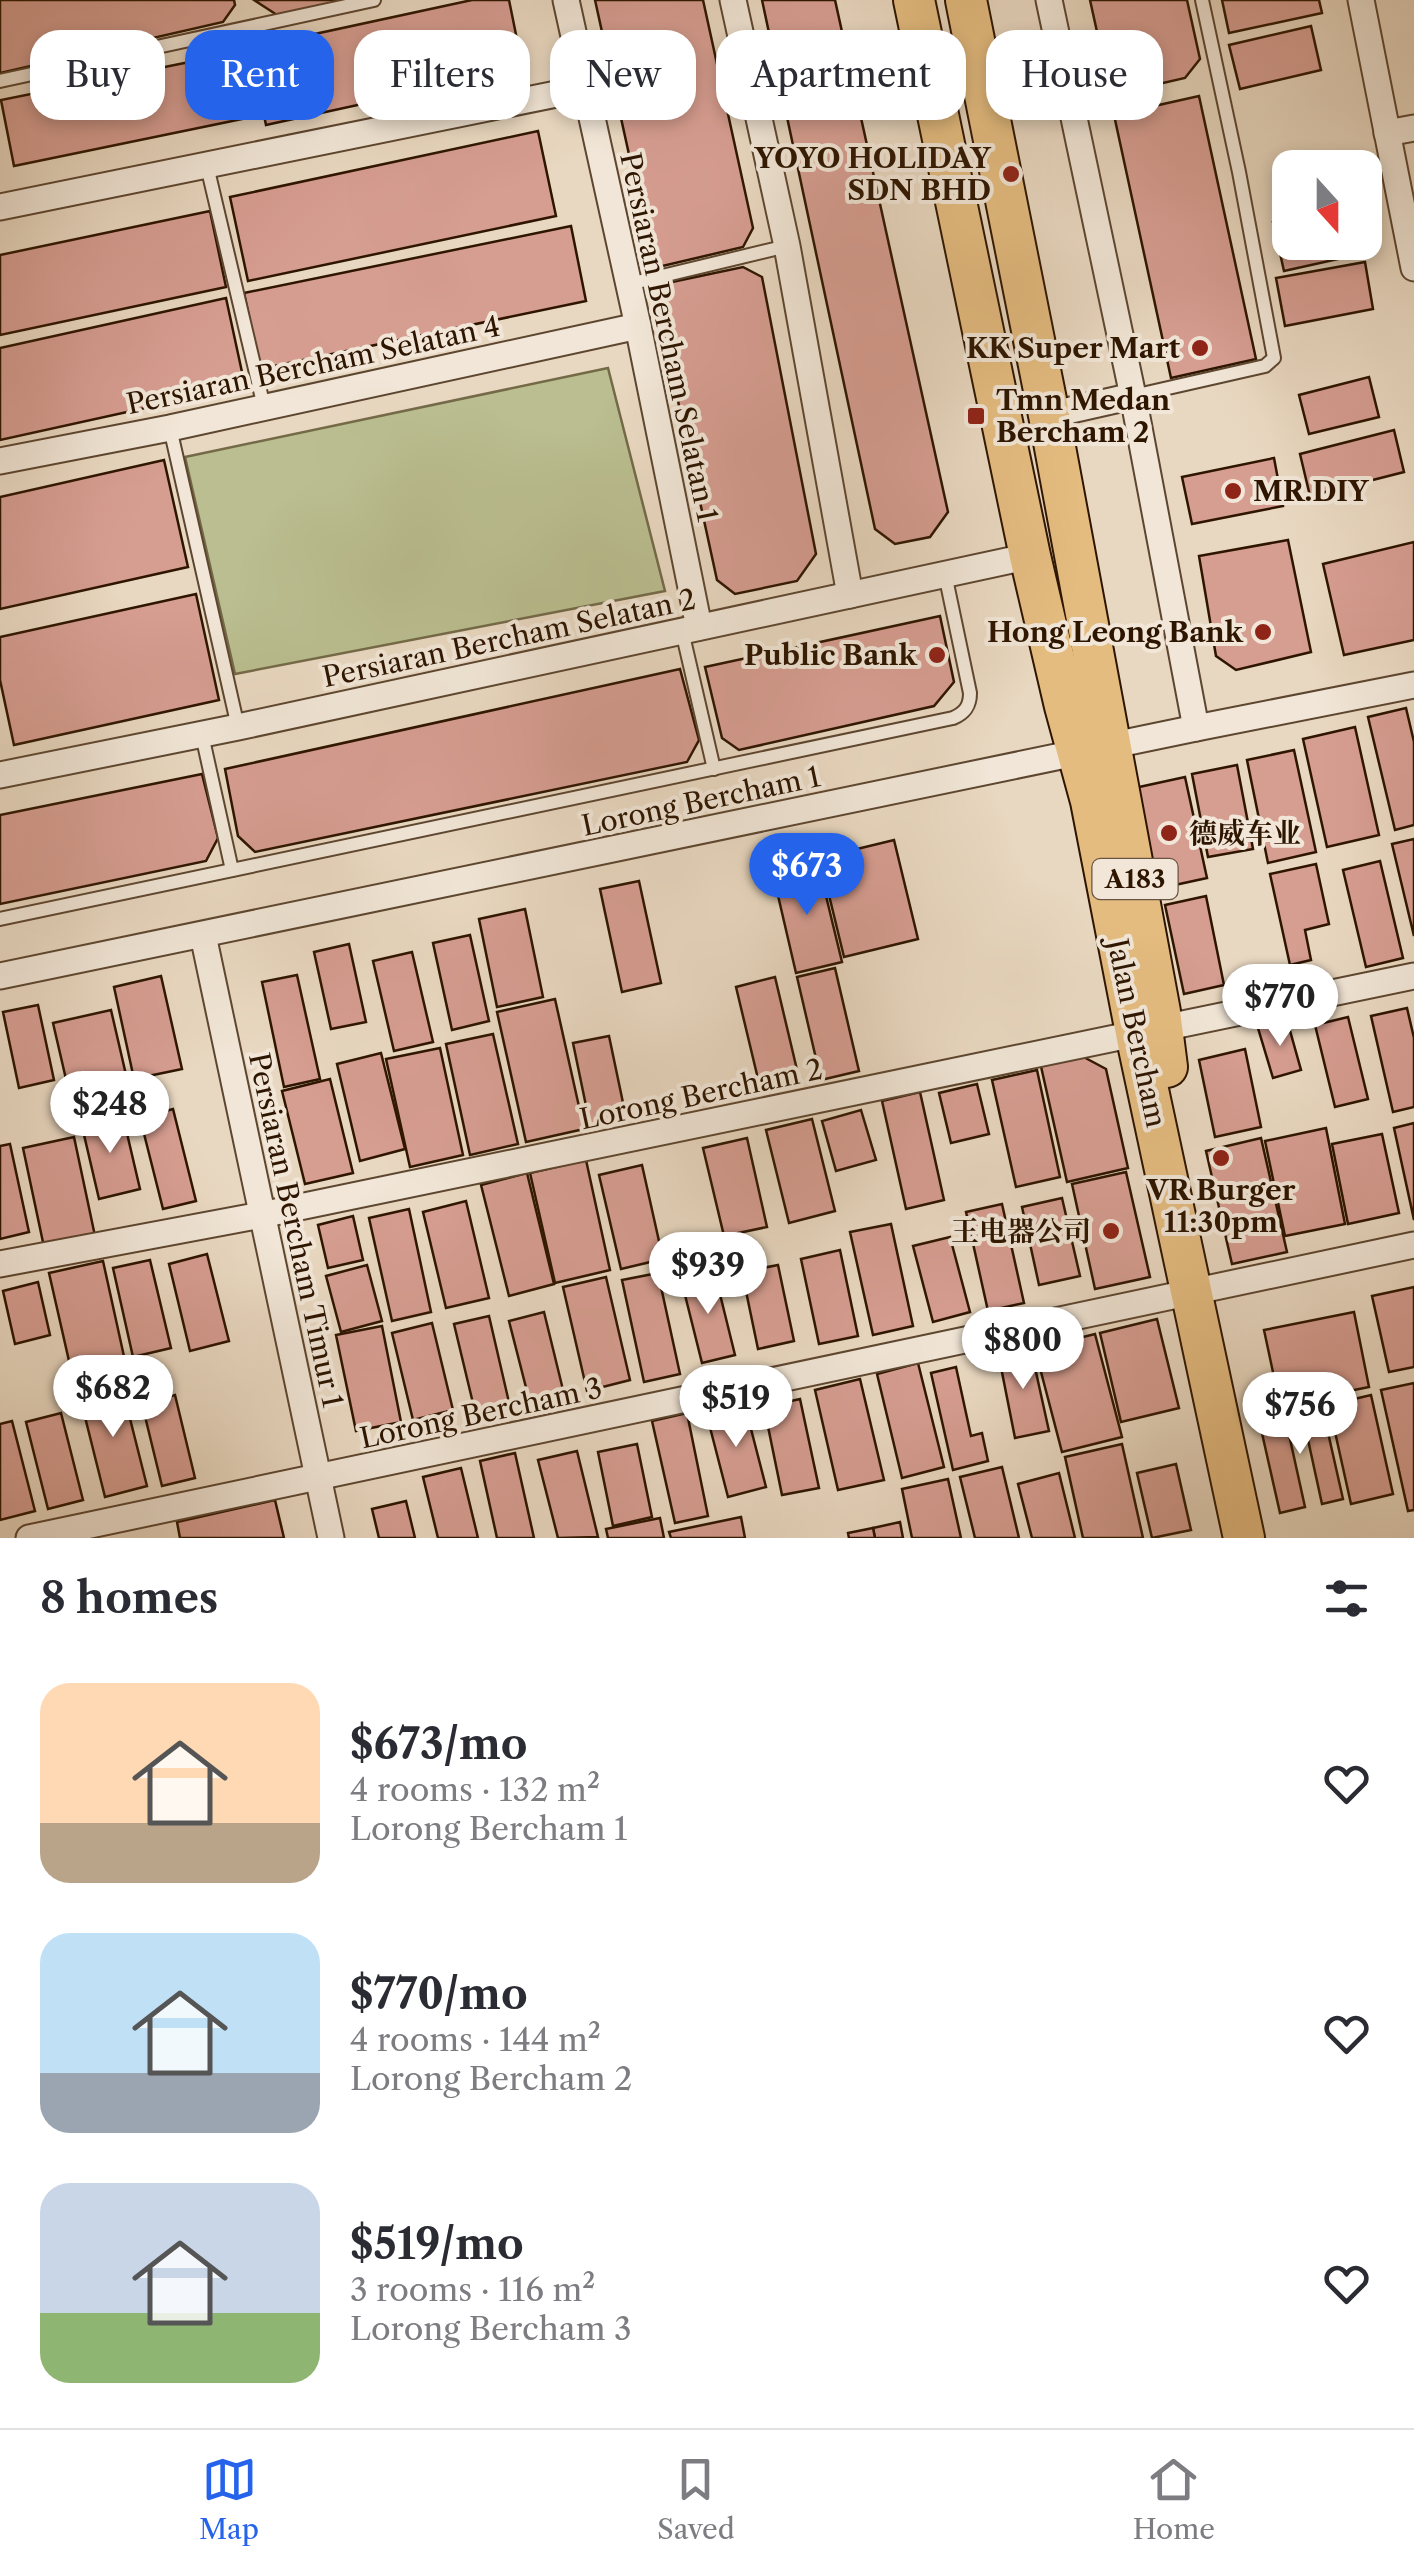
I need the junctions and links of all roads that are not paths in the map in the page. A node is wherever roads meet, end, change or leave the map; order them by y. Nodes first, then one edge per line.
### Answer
1 (374, 0) edge
2 (566, 0) edge
3 (733, 0) edge
4 (914, 0) edge
5 (966, 0) edge
6 (1049, 0) edge
7 (1202, 0) edge
8 (1360, 0) edge
9 (573, 30) edge
10 (0, 81) edge
11 (550, 95) edge
12 (593, 120) edge
13 (1414, 128) edge
14 (1387, 133) junction
15 (207, 166) junction
16 (0, 207) edge
17 (788, 246) junction
18 (1414, 268) edge
19 (628, 284) junction
20 (638, 326) junction
21 (1132, 396) junction
22 (264, 407) junction
23 (1049, 414) junction
24 (170, 428) junction
25 (0, 460) edge
26 (1030, 556) junction
27 (945, 574) junction
28 (850, 595) junction
29 (690, 629) junction
30 (1414, 686) edge
31 (238, 728) junction
32 (1196, 728) junction
33 (202, 734) junction
34 (1094, 749) junction
35 (714, 769) junction
36 (0, 776) edge
37 (232, 870) junction
38 (0, 920) edge
39 (203, 936) junction
40 (0, 976) edge
41 (1414, 976) edge
42 (1150, 1032) junction
43 (261, 1215) junction
44 (1414, 1245) edge
45 (0, 1264) edge
46 (1202, 1291) junction
47 (319, 1478) junction
48 (29, 1538) edge
49 (331, 1538) edge
50 (1244, 1538) edge
51 (1265, 1538) edge

1 - 10 lane
2 - 9 street, Persiaran Bercham Selatan 1
3 - 17 street
4 - 26 main road, Jalan Bercham / A183
5 - 23 main road, Jalan Bercham / A183
6 - 21 street
7 - 21 lane
8 - 14 street
11 - 15 street
12 - 19 street, Persiaran Bercham Selatan 1
13 - 14 street
14 - 18 street
15 - 16 street
15 - 22 lane
17 - 19 lane
17 - 28 street
19 - 20 street, Persiaran Bercham Selatan 1
20 - 22 street, Persiaran Bercham Selatan 4
20 - 29 street, Persiaran Bercham Selatan 1
21 - 23 street
21 - 32 street
22 - 24 street, Persiaran Bercham Selatan 4
23 - 34 main road, Jalan Bercham / A183
24 - 25 street, Persiaran Bercham Selatan 4
24 - 31 lane
26 - 27 street, Persiaran Bercham Selatan 2
26 - 34 main road, Jalan Bercham / A183
27 - 28 street, Persiaran Bercham Selatan 2
27 - 35 lane
28 - 29 street, Persiaran Bercham Selatan 2
29 - 31 street, Persiaran Bercham Selatan 2
29 - 35 lane
30 - 32 street, Lorong Bercham 1
31 - 33 street, Persiaran Bercham Selatan 2
32 - 34 street, Lorong Bercham 1
33 - 36 street, Persiaran Bercham Selatan 2
33 - 37 lane
34 - 39 street, Lorong Bercham 1
34 - 42 main road, Jalan Bercham / A183
35 - 37 lane
37 - 38 lane
39 - 40 street, Lorong Bercham 1
39 - 43 street, Persiaran Bercham Timur 1
41 - 42 street, Lorong Bercham 2
42 - 43 street, Lorong Bercham 2
42 - 46 main road, Jalan Bercham / A183
43 - 45 street, Lorong Bercham 2
43 - 47 street, Persiaran Bercham Timur 1
44 - 46 street, Lorong Bercham 3
46 - 47 street, Lorong Bercham 3
46 - 50 main road, Jalan Bercham / A183
46 - 51 main road, Jalan Bercham / A183
47 - 48 street, Lorong Bercham 3
47 - 49 street, Persiaran Bercham Timur 1

